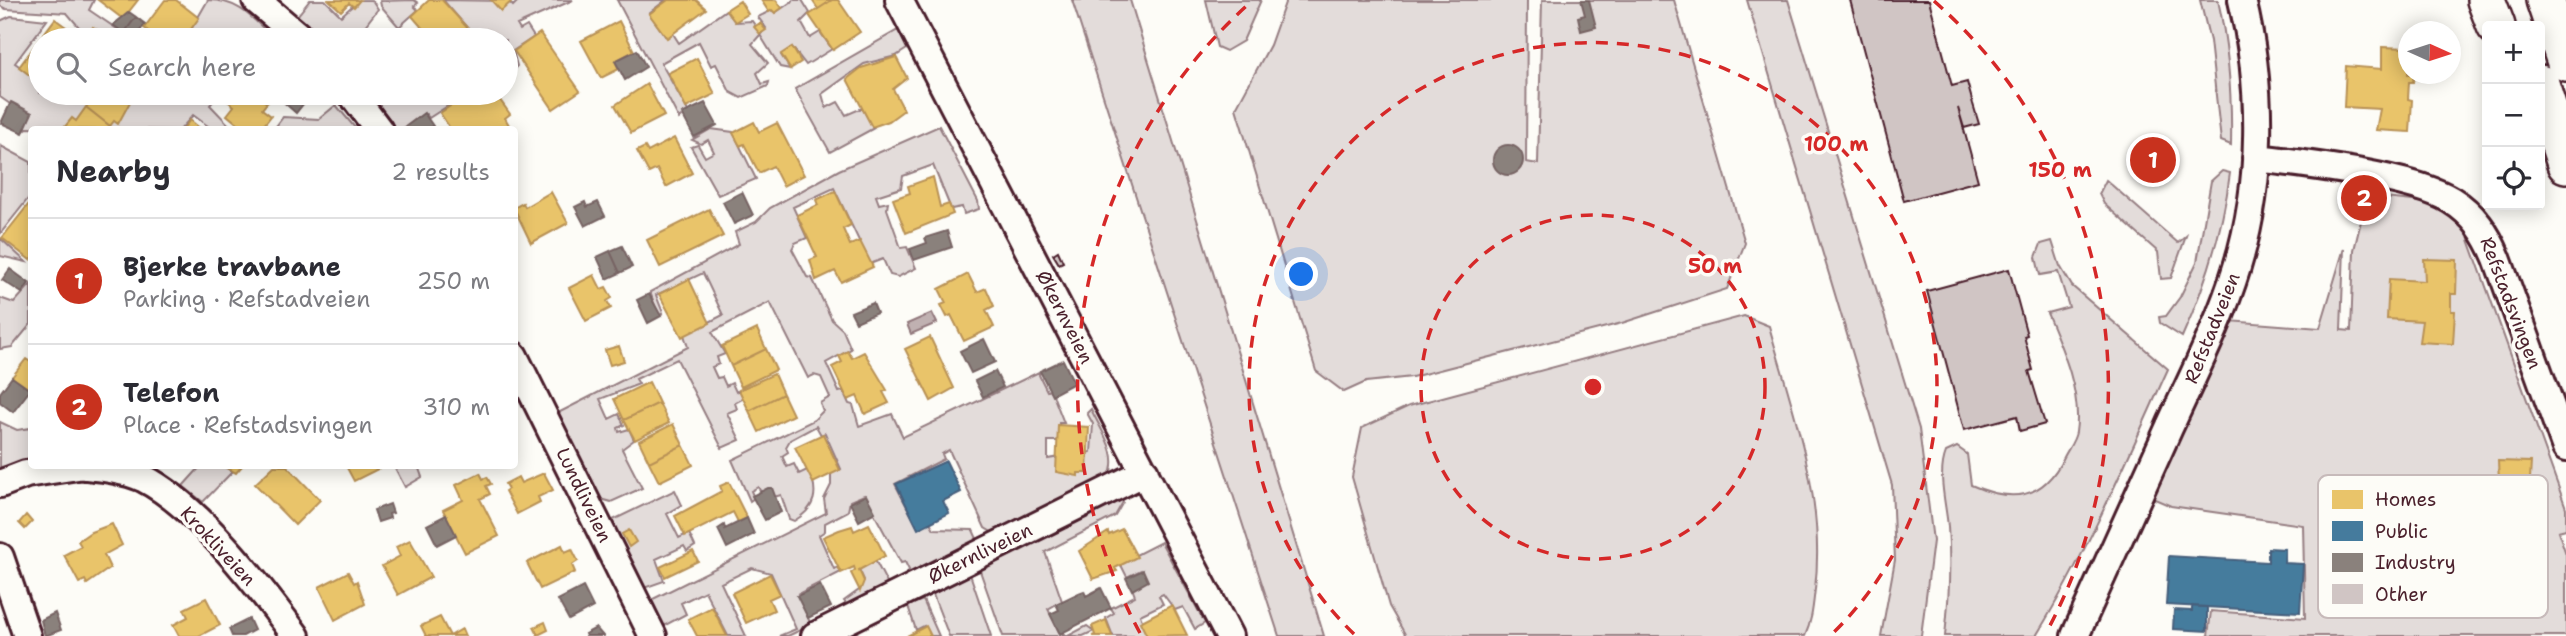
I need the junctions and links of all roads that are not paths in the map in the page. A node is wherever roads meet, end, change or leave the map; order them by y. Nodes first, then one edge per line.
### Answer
1 (256, 0) edge
2 (899, 0) edge
3 (2242, 0) edge
4 (2486, 0) edge
5 (2512, 0) edge
6 (2544, 0) edge
7 (2494, 21) edge
8 (2519, 21) edge
9 (289, 28) edge
10 (2566, 62) edge
11 (2545, 99) edge
12 (360, 105) edge
13 (376, 126) edge
14 (2545, 142) edge
15 (2256, 159) junction
16 (2566, 164) edge
17 (2566, 186) edge
18 (518, 364) edge
19 (2566, 448) edge
20 (58, 469) edge
21 (100, 469) edge
22 (1145, 472) junction
23 (0, 484) edge
24 (0, 557) edge
25 (27, 636) edge
26 (296, 636) edge
27 (653, 636) edge
28 (815, 636) edge
29 (1228, 636) edge
30 (2075, 636) edge

1 - 9 street
2 - 22 street, Økernveien
3 - 15 street, Refstadveien
4 - 7 highway
5 - 8 highway
6 - 10 highway
11 - 16 highway
12 - 13 street
14 - 17 highway
15 - 19 street, Refstadsvingen
15 - 30 street, Refstadveien
18 - 27 street, Lundliveien
20 - 23 street
21 - 26 street, Krokliveien
22 - 28 street, Økernliveien
22 - 29 street, Økernveien
24 - 25 street

